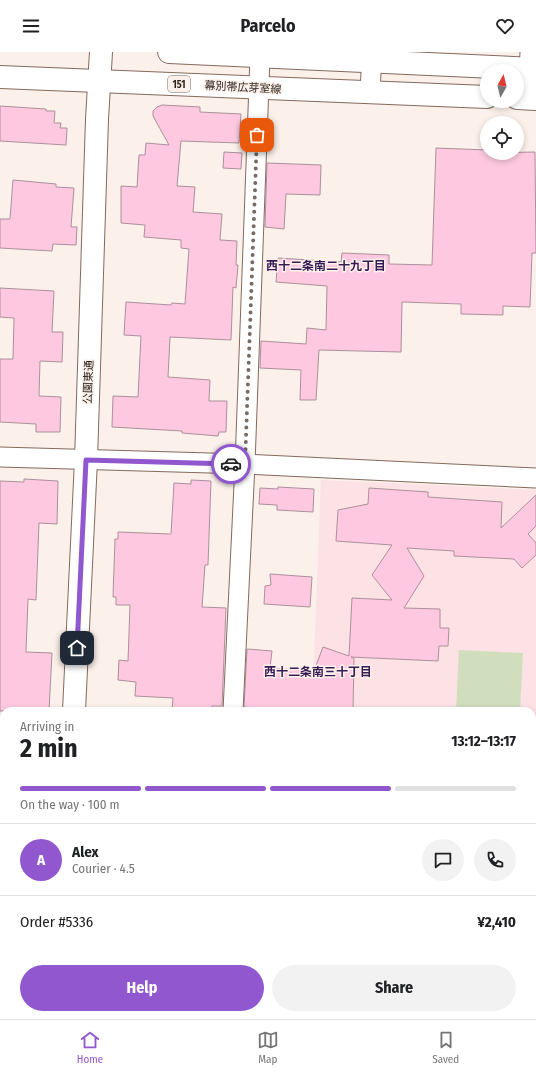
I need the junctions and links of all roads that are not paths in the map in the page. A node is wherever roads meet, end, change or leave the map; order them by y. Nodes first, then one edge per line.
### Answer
1 (101, 52) edge
2 (169, 52) edge
3 (260, 57) junction
4 (372, 57) edge
5 (532, 63) edge
6 (0, 77) edge
7 (100, 80) junction
8 (259, 88) junction
9 (370, 93) junction
10 (480, 97) edge
11 (527, 98) edge
12 (0, 457) edge
13 (86, 460) junction
14 (245, 464) junction
15 (536, 478) edge
16 (74, 707) edge
17 (233, 707) edge

1 - 7 main road, 公園東通
2 - 3 main road
3 - 4 main road
3 - 8 street
4 - 5 main road
4 - 9 street
5 - 11 street
6 - 7 main road, 幕別帯広芽室線 / 151
7 - 8 main road, 幕別帯広芽室線 / 151
7 - 13 main road, 公園東通
8 - 9 main road, 幕別帯広芽室線 / 151
8 - 14 street
9 - 10 main road, 幕別帯広芽室線 / 151
12 - 13 street
13 - 14 street
13 - 16 main road, 公園東通
14 - 15 street
14 - 17 street

